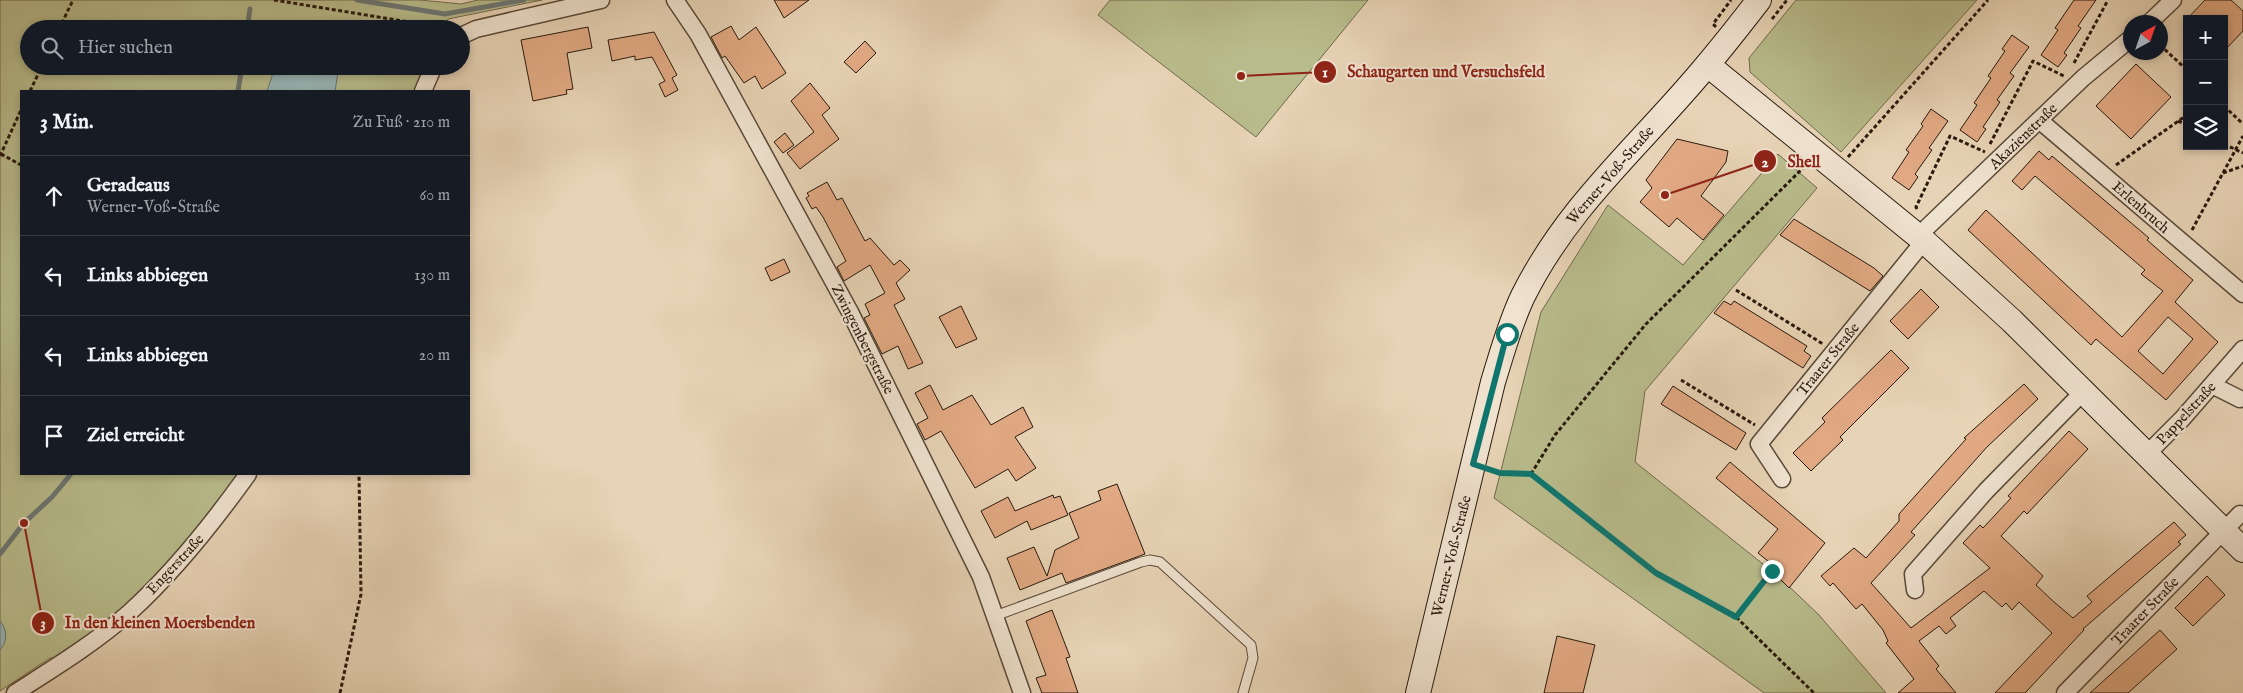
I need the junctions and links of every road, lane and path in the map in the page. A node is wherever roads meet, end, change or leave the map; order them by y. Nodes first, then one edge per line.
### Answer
1 (73, 0) edge
2 (274, 0) edge
3 (600, 0) edge
4 (675, 0) edge
5 (1759, 0) edge
6 (1787, 0) edge
7 (1988, 0) edge
8 (2108, 0) edge
9 (2174, 0) edge
10 (2158, 15) edge
11 (63, 20) edge
12 (397, 20) edge
13 (1769, 22) dead end
14 (470, 32) edge
15 (2123, 45) edge
16 (2168, 52) edge
17 (1708, 65) junction
18 (2183, 66) edge
19 (38, 75) edge
20 (430, 75) edge
21 (2071, 82) junction
22 (30, 90) edge
23 (423, 90) edge
24 (2228, 110) edge
25 (20, 112) edge
26 (2183, 118) edge
27 (2039, 120) junction
28 (2178, 121) junction
29 (2183, 123) edge
30 (2243, 124) edge
31 (2243, 136) edge
32 (2228, 146) edge
33 (2236, 150) junction
34 (2243, 153) edge
35 (0, 155) edge
36 (1816, 155) junction
37 (1991, 157) junction
38 (20, 165) edge
39 (2243, 166) edge
40 (1837, 171) junction
41 (2103, 174) junction
42 (2222, 174) junction
43 (1924, 234) junction
44 (2185, 245) junction
45 (1736, 290) dead end
46 (2243, 294) edge
47 (2243, 349) edge
48 (1834, 351) junction
49 (1681, 380) dead end
50 (2212, 385) junction
51 (2084, 391) junction
52 (2240, 399) dead end
53 (1768, 433) junction
54 (2147, 454) junction
55 (1531, 474) junction
56 (247, 475) edge
57 (358, 475) edge
58 (1486, 478) dead end
59 (1782, 479) dead end
60 (2232, 522) junction
61 (2243, 550) edge
62 (1782, 566) dead end
63 (1915, 590) dead end
64 (995, 616) junction
65 (1736, 617) junction
66 (15, 693) edge
67 (340, 693) edge
68 (1022, 693) edge
69 (1243, 693) edge
70 (1418, 693) edge
71 (1814, 693) edge
72 (2066, 693) edge

1 - 11 path
2 - 12 path
3 - 14 street
4 - 64 street, Zwingenbergstraße
5 - 17 main road, Werner-Voß-Straße
6 - 13 path
7 - 40 path
8 - 21 path
9 - 10 street
15 - 21 street, Akazienstraße
16 - 18 path
17 - 36 main road
17 - 70 main road, Werner-Voß-Straße
19 - 22 path
20 - 23 street
21 - 27 street, Akazienstraße
21 - 37 path
24 - 30 path
25 - 35 path
26 - 28 path
27 - 37 street, Akazienstraße
27 - 41 street, Erlenbruch
28 - 29 path
28 - 41 path
31 - 33 path
32 - 33 path
33 - 34 path
33 - 42 path
35 - 38 path
36 - 40 main road
36 - 55 path
37 - 43 street, Akazienstraße
37 - 43 path
39 - 42 path
40 - 43 main road
41 - 44 street, Erlenbruch
42 - 44 path
43 - 48 street, Traarer Straße
43 - 51 main road
44 - 46 street, Erlenbruch
45 - 48 path
47 - 50 street, Pappelstraße
48 - 53 street, Traarer Straße
49 - 53 path
50 - 52 street
50 - 54 street, Pappelstraße
51 - 54 main road
51 - 63 street
53 - 59 street
54 - 60 main road
55 - 58 path
55 - 65 path
56 - 66 street, Engerstraße
57 - 67 path
60 - 61 main road
60 - 72 street, Traarer Straße
62 - 65 path
64 - 68 street, Zwingenbergstraße
64 - 69 lane
65 - 71 path

